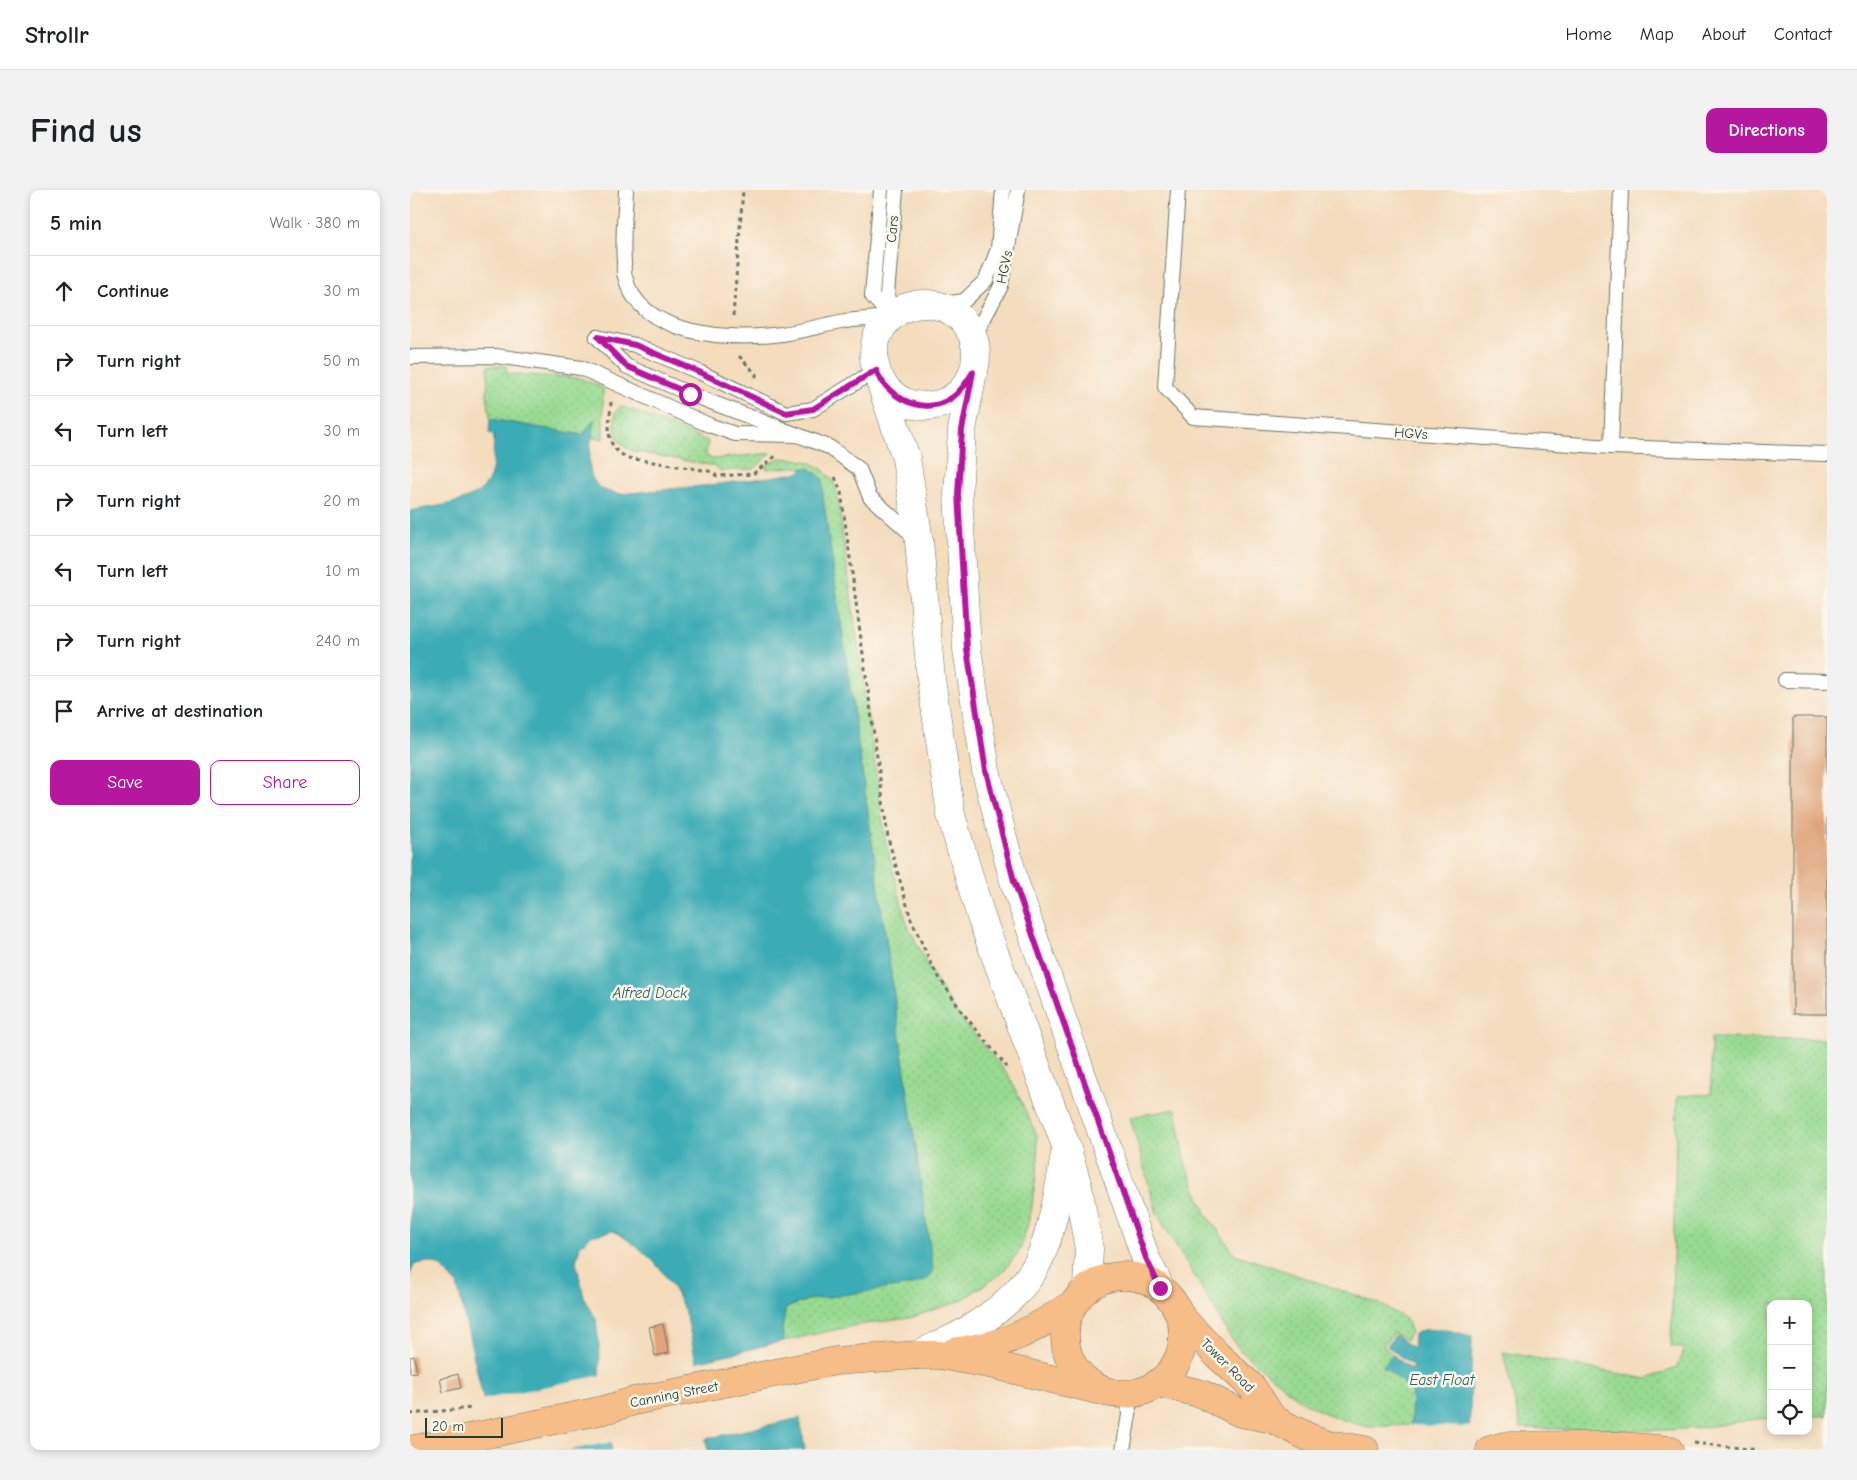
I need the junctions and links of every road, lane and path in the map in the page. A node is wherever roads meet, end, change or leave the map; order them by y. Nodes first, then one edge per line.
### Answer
1 (626, 190) edge
2 (743, 190) edge
3 (881, 190) edge
4 (896, 190) edge
5 (1003, 190) edge
6 (1018, 190) edge
7 (1178, 190) edge
8 (1621, 190) edge
9 (938, 305) junction
10 (734, 307) dead end
11 (891, 317) junction
12 (974, 339) junction
13 (733, 350) dead end
14 (410, 357) edge
15 (973, 372) junction
16 (878, 374) junction
17 (616, 384) junction
18 (757, 386) dead end
19 (798, 435) junction
20 (1611, 447) junction
21 (1827, 454) edge
22 (785, 456) dead end
23 (833, 473) dead end
24 (919, 541) junction
25 (1786, 680) dead end
26 (1827, 681) edge
27 (1010, 1071) dead end
28 (1066, 1146) junction
29 (1160, 1288) junction
30 (1080, 1296) junction
31 (1180, 1315) junction
32 (928, 1355) junction
33 (1158, 1384) junction
34 (1119, 1393) junction
35 (481, 1407) dead end
36 (410, 1414) edge
37 (1273, 1419) junction
38 (1621, 1448) edge
39 (410, 1450) edge
40 (1123, 1450) edge
41 (1364, 1450) edge
42 (1490, 1450) edge
43 (1669, 1450) edge

1 - 11 lane
2 - 10 path
3 - 11 lane
4 - 11 lane, Cars
5 - 9 lane, HGVs
6 - 12 lane, HGVs
7 - 20 lane, HGVs
8 - 20 lane
9 - 11 street
9 - 12 street
11 - 16 street
12 - 15 street
13 - 18 path
14 - 17 lane
15 - 16 street
15 - 29 street
16 - 19 lane
16 - 24 street
17 - 19 lane
17 - 22 path
19 - 24 lane
20 - 21 lane, HGVs
23 - 27 path
24 - 28 street
25 - 26 lane
28 - 30 street
28 - 32 street
29 - 30 highway
29 - 31 highway
30 - 32 highway, Canning Street
30 - 34 highway
31 - 33 highway
31 - 37 highway, Tower Road
32 - 34 highway, Canning Street
32 - 39 highway, Canning Street
33 - 34 highway
33 - 37 highway, Tower Road
34 - 40 lane
35 - 36 path
37 - 41 highway, Tower Road
38 - 42 highway
38 - 43 highway

